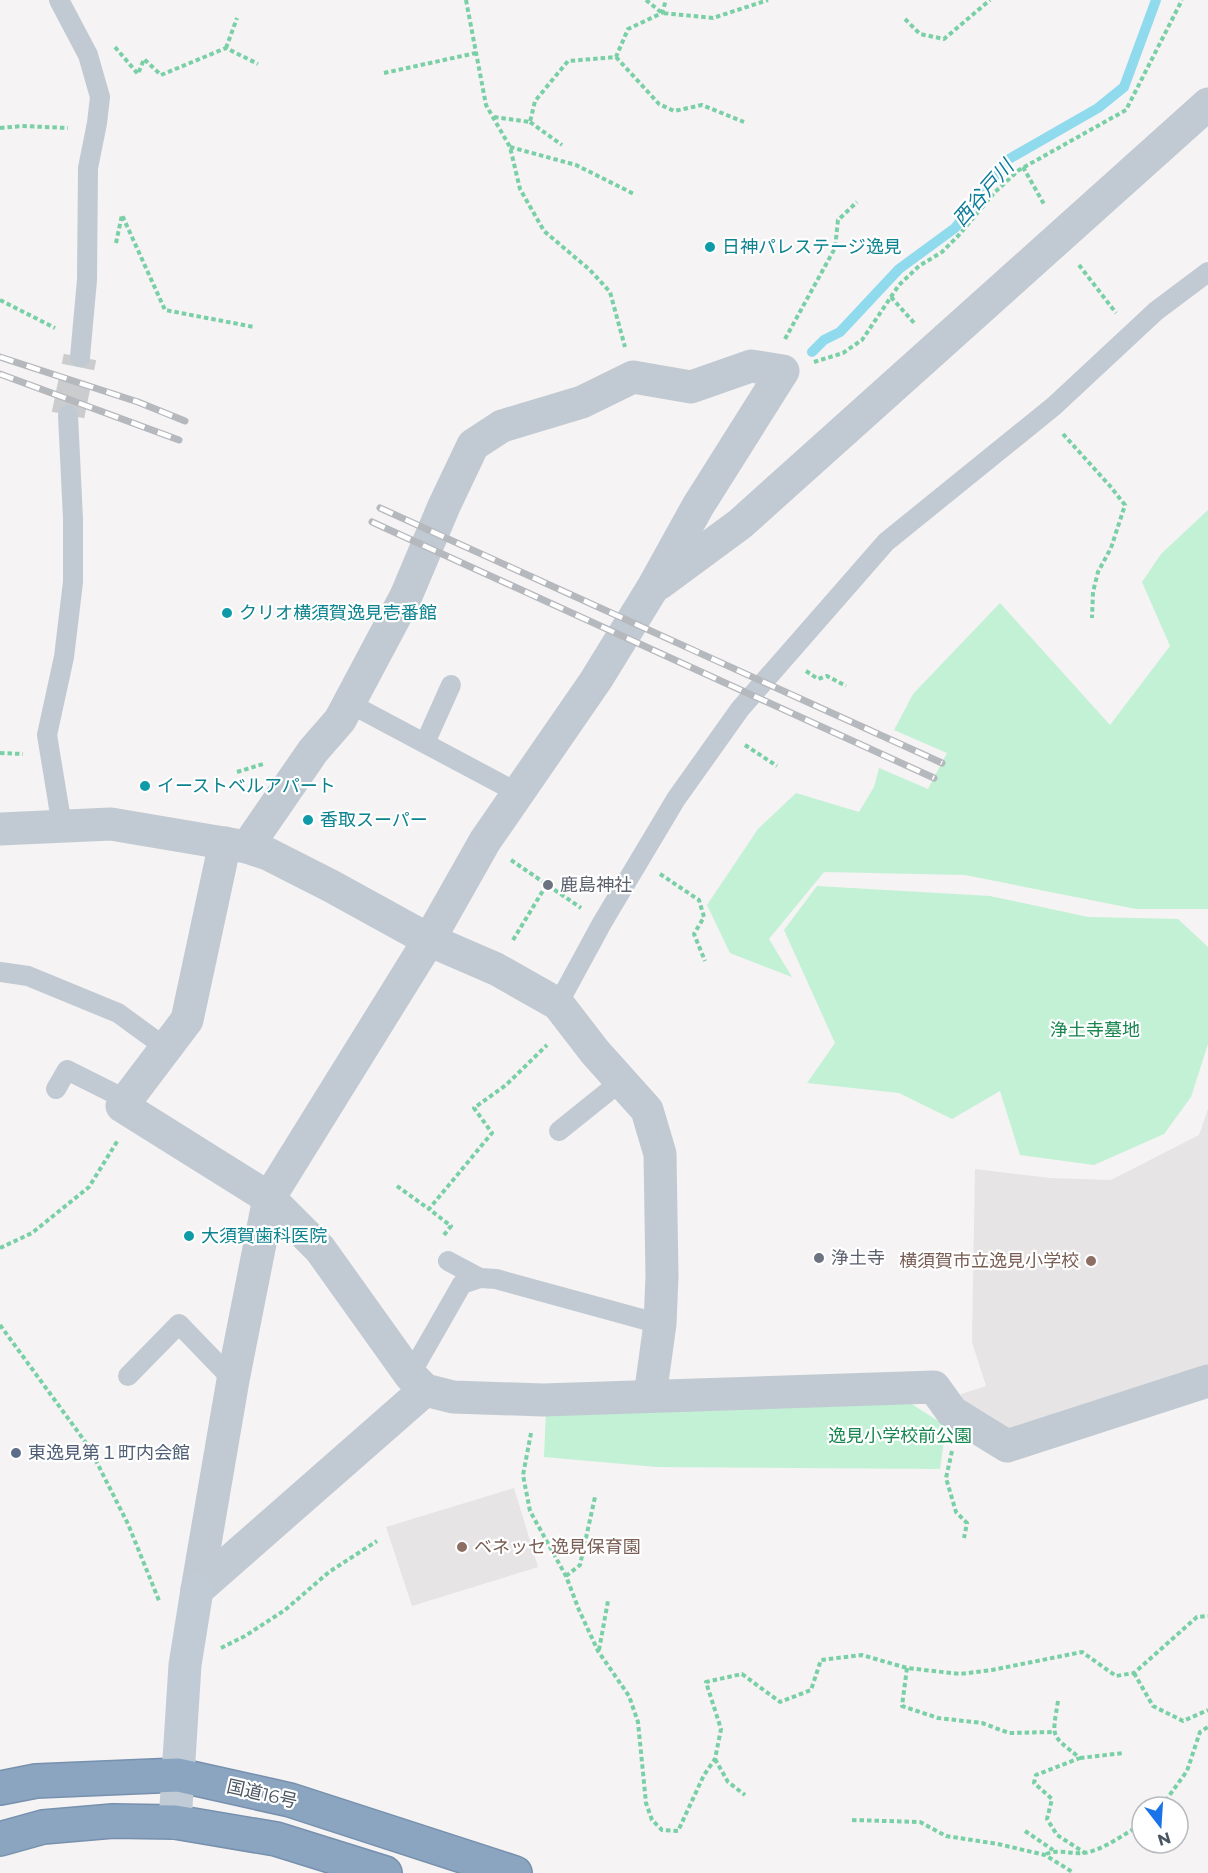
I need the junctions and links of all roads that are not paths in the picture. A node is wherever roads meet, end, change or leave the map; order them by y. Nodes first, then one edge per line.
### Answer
1 (59, 0) edge
2 (1208, 104) edge
3 (1208, 272) edge
4 (80, 348) tunnel mouth
5 (68, 415) tunnel mouth
6 (652, 589) junction
7 (451, 685) dead end
8 (349, 703) junction
9 (425, 743) junction
10 (518, 793) junction
11 (62, 826) junction
12 (0, 829) edge
13 (236, 845) junction
14 (429, 940) junction
15 (0, 972) edge
16 (565, 1013) junction
17 (166, 1048) junction
18 (620, 1082) junction
19 (56, 1089) dead end
20 (130, 1107) junction
21 (559, 1131) dead end
22 (269, 1198) junction
23 (448, 1261) road end
24 (480, 1278) junction
25 (660, 1324) junction
26 (128, 1376) dead end
27 (233, 1380) junction
28 (1208, 1381) edge
29 (417, 1382) junction
30 (650, 1396) junction
31 (197, 1590) junction
32 (178, 1775) junction
33 (0, 1788) edge
34 (175, 1821) junction
35 (0, 1839) edge
36 (385, 1873) edge
37 (515, 1873) edge

1 - 4 lane
2 - 6 street
3 - 16 lane
5 - 11 lane
6 - 8 street
6 - 10 street
7 - 9 lane
8 - 9 lane
8 - 13 street
9 - 10 lane
10 - 14 street
11 - 12 street
11 - 13 street
13 - 14 street
13 - 17 street
14 - 16 street
14 - 22 street
15 - 17 lane
16 - 18 street
17 - 20 street
18 - 21 lane
18 - 25 street
19 - 20 lane
20 - 22 street
22 - 27 street
22 - 29 street
23 - 24 lane
24 - 25 lane
24 - 29 lane
25 - 30 street
26 - 27 lane
27 - 31 street
28 - 30 street
29 - 30 street
29 - 31 street
31 - 32 street
32 - 33 highway, 国道16号
32 - 34 street
32 - 37 highway, 国道16号
34 - 35 highway
34 - 36 highway

